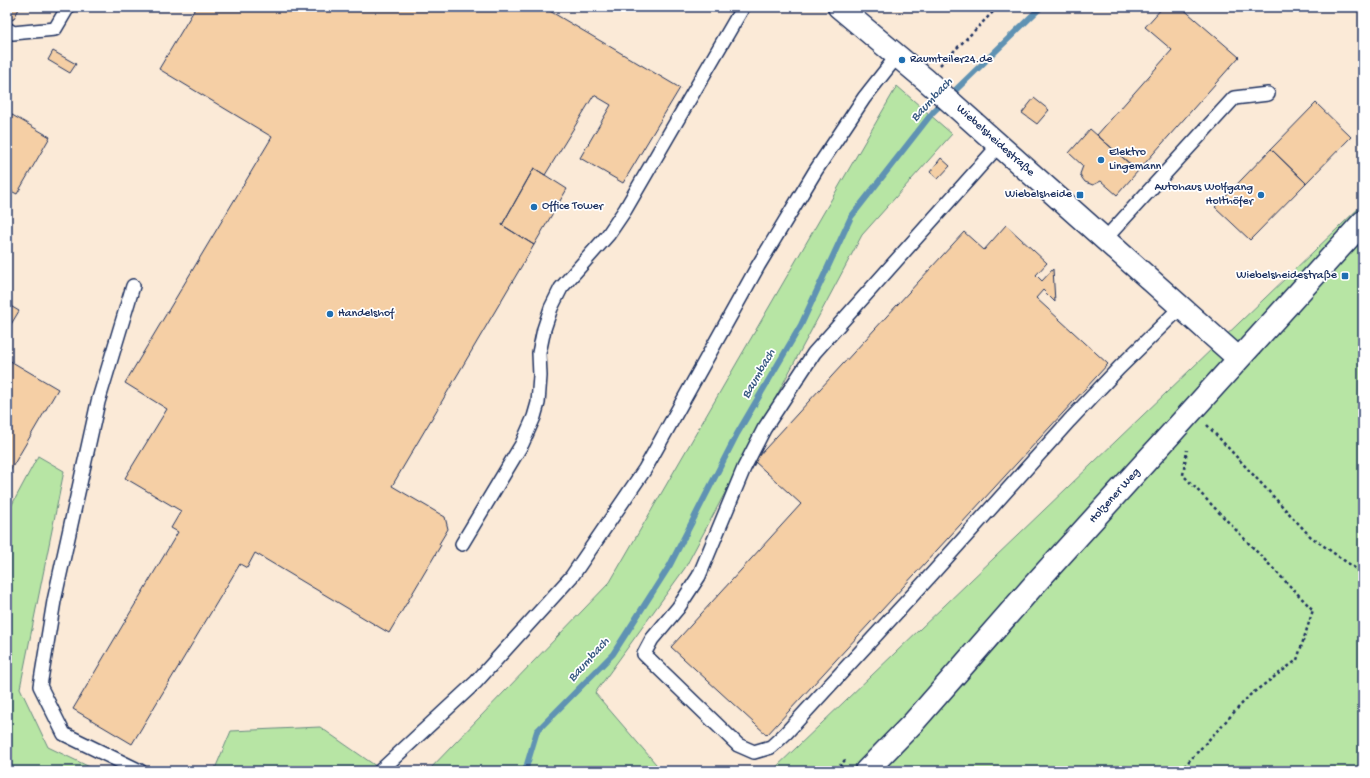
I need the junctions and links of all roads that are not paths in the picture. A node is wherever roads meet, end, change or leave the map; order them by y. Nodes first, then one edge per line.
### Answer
1 (68, 7) edge
2 (743, 7) edge
3 (839, 7) edge
4 (7, 29) edge
5 (897, 56) junction
6 (1268, 94) dead end
7 (999, 145) junction
8 (1363, 222) edge
9 (1105, 239) junction
10 (133, 286) dead end
11 (1181, 307) junction
12 (1238, 358) junction
13 (462, 544) dead end
14 (140, 771) edge
15 (380, 771) edge
16 (866, 771) edge

1 - 4 lane
2 - 13 lane
3 - 5 main road, Wiebelsheidestraße
5 - 7 main road, Wiebelsheidestraße
5 - 15 lane
6 - 9 lane
7 - 9 main road, Wiebelsheidestraße
7 - 11 lane
8 - 12 main road, Holzener Weg
9 - 11 main road, Wiebelsheidestraße
10 - 14 lane
11 - 12 main road, Wiebelsheidestraße
12 - 16 main road, Holzener Weg

